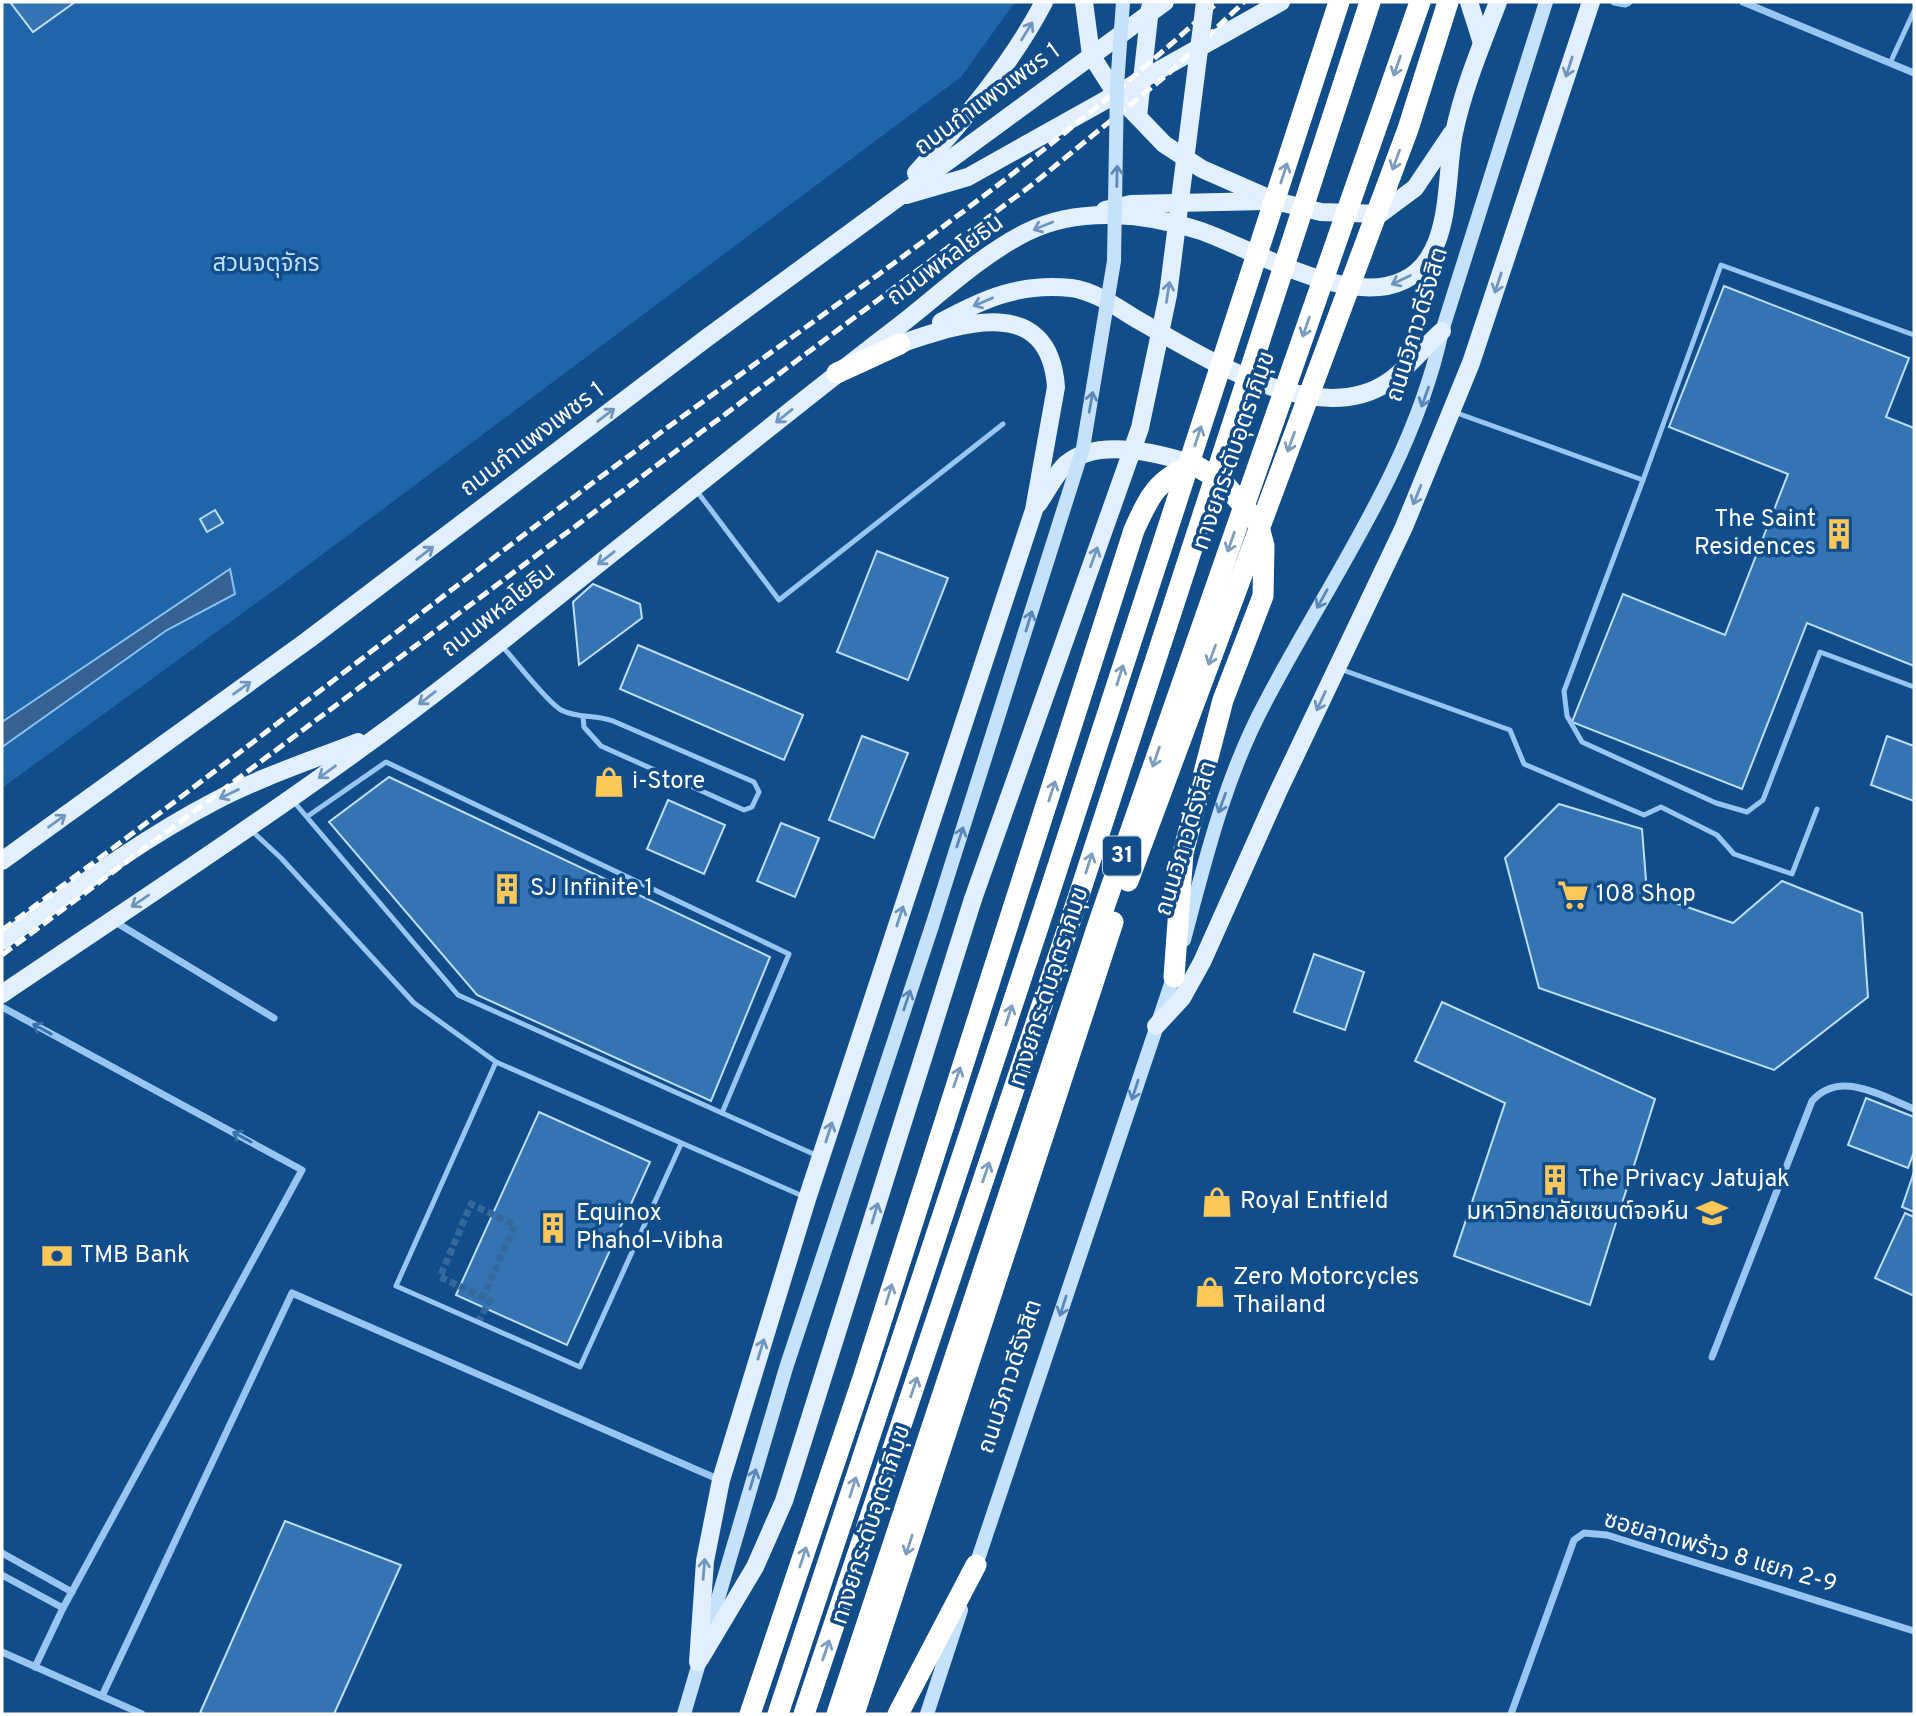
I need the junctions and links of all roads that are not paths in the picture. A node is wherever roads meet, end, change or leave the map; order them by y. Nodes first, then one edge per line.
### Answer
1 (1044, 2) edge
2 (1084, 2) edge
3 (1123, 2) edge
4 (1165, 2) edge
5 (1205, 2) edge
6 (1281, 2) edge
7 (1339, 2) edge
8 (1370, 2) edge
9 (1420, 2) edge
10 (1448, 2) edge
11 (1469, 2) edge
12 (1498, 2) edge
13 (1546, 2) edge
14 (1591, 2) edge
15 (1614, 2) edge
16 (1629, 2) edge
17 (1743, 2) edge
18 (1150, 8) edge
19 (1914, 11) edge
20 (1482, 43) junction
21 (1091, 55) junction
22 (1891, 61) junction
23 (1914, 73) edge
24 (1142, 80) junction
25 (1116, 94) junction
26 (1138, 116) junction
27 (1454, 130) junction
28 (893, 199) junction
29 (1275, 201) junction
30 (1087, 214) junction
31 (1441, 331) junction
32 (1914, 335) edge
33 (900, 344) junction
34 (837, 373) junction
35 (1451, 411) junction
36 (1003, 425) dead end
37 (1193, 464) junction
38 (1643, 480) junction
39 (694, 488) junction
40 (1034, 510) junction
41 (499, 642) junction
42 (1337, 668) junction
43 (1914, 687) edge
44 (583, 717) junction
45 (383, 733) junction
46 (291, 798) junction
47 (1817, 809) dead end
48 (308, 816) junction
49 (249, 828) junction
50 (2, 861) edge
51 (112, 920) junction
52 (2, 941) edge
53 (1174, 977) junction
54 (2, 994) edge
55 (2, 1007) edge
56 (274, 1017) dead end
57 (1156, 1026) junction
58 (496, 1062) junction
59 (1914, 1109) edge
60 (722, 1114) junction
61 (681, 1144) junction
62 (821, 1158) junction
63 (807, 1199) junction
64 (1712, 1357) dead end
65 (721, 1480) junction
66 (2, 1553) edge
67 (976, 1565) junction
68 (2, 1575) edge
69 (72, 1592) junction
70 (63, 1608) junction
71 (1914, 1631) edge
72 (2, 1652) edge
73 (698, 1662) junction
74 (35, 1667) junction
75 (102, 1696) junction
76 (142, 1714) edge
77 (684, 1714) edge
78 (750, 1714) edge
79 (778, 1714) edge
80 (804, 1714) edge
81 (837, 1714) edge
82 (854, 1714) edge
83 (898, 1714) edge
84 (927, 1714) edge
85 (1511, 1714) edge

28 -> 1 main road
2 - 21 main road
73 -> 3 main road, bridge
4 - 18 main road
73 -> 5 main road, bridge
6 - 24 main road
79 -> 7 highway, 31, bridge
80 -> 8 highway, ทางยกระดับอุตราภิมุข / 31, bridge
9 -> 81 highway, ทางยกระดับอุตราภิมุข / 31, bridge
10 -> 82 highway, ถนนวิภาวดีรังสิต / 31, bridge
11 - 20 main road
12 - 20 main road, ถนนพหลโยธิน
13 - 31 main road, ถนนวิภาวดีรังสิต
14 -> 35 main road
15 - 16 street
17 - 22 street
18 - 21 main road, ถนนกำแพงเพชร 1
18 - 24 main road
19 - 22 lane
20 - 27 main road, ถนนพหลโยธิน
21 - 25 main road
21 - 28 main road, ถนนกำแพงเพชร 1
22 - 23 street
24 - 25 main road
24 - 26 main road
25 - 26 main road
25 - 28 main road
26 - 29 main road
27 - 29 main road
27 -> 30 main road, ถนนพหลโยธิน
50 -> 28 main road, ถนนกำแพงเพชร 1
29 - 30 main road
30 -> 34 main road, ถนนพหลโยธิน
31 -> 33 main road
31 -> 53 main road, ถนนวิภาวดีรังสิต
32 - 38 lane
33 - 34 highway
33 - 40 main road
34 -> 39 main road, ถนนพหลโยธิน
35 - 38 lane
35 -> 42 main road
36 - 39 lane
37 - 40 main road
37 - 53 highway
78 -> 37 highway
38 - 43 lane
39 -> 41 main road, ถนนพหลโยธิน
62 -> 40 main road
41 - 44 lane
41 -> 45 main road, ถนนพหลโยธิน
42 - 47 lane
42 -> 57 main road
44 - 44 lane
45 -> 46 main road, ถนนพหลโยธิน
45 -> 52 main road, ถนนพหลโยธิน
46 - 48 lane
46 - 49 main road, ถนนพหลโยธิน
48 - 60 lane
48 - 60 lane
49 -> 51 main road, ถนนพหลโยธิน
49 - 58 lane
51 - 54 main road, ถนนพหลโยธิน
51 - 56 street
53 - 57 main road, ถนนวิภาวดีรังสิต
69 -> 55 street
57 -> 67 main road, ถนนวิภาวดีรังสิต
58 - 61 lane
58 - 61 lane
59 - 64 street
60 - 62 lane
61 - 63 lane
62 - 63 main road
65 -> 63 main road
73 -> 65 main road
65 - 75 street
66 - 69 street
67 - 83 highway
67 - 84 main road, ถนนวิภาวดีรังสิต
68 - 70 street
69 - 70 street
70 - 74 street
71 - 85 street, ซอยลาดพร้าว 8 แยก 2-9
72 - 74 street
73 - 77 main road
74 - 75 street
75 - 76 street

